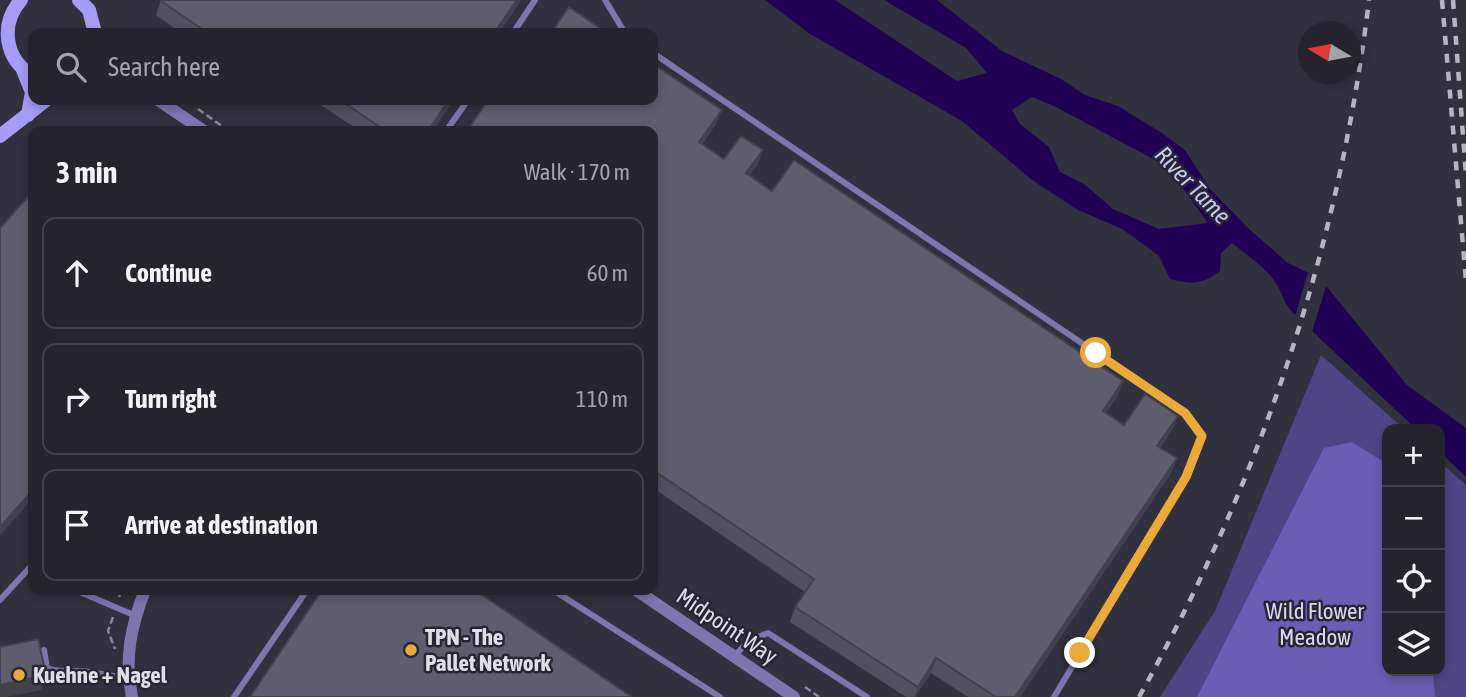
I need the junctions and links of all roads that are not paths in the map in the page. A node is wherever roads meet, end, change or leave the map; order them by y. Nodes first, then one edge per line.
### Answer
1 (535, 0) edge
2 (605, 0) edge
3 (11, 8) edge
4 (516, 28) edge
5 (622, 28) edge
6 (0, 53) edge
7 (658, 56) edge
8 (24, 70) edge
9 (30, 105) edge
10 (40, 105) edge
11 (165, 105) edge
12 (464, 105) edge
13 (28, 116) junction
14 (197, 126) edge
15 (450, 126) edge
16 (0, 136) edge
17 (28, 570) edge
18 (85, 595) edge
19 (143, 595) edge
20 (304, 595) edge
21 (562, 595) edge
22 (643, 595) edge
23 (0, 600) edge
24 (136, 616) junction
25 (44, 650) edge
26 (734, 657) junction
27 (128, 677) junction
28 (132, 697) edge
29 (234, 697) edge
30 (720, 697) edge
31 (794, 697) edge
32 (867, 697) edge
33 (1054, 697) edge

1 - 4 lane
2 - 5 lane
3 - 8 street
6 - 8 street
7 - 33 lane
9 - 13 street
10 - 13 street
11 - 14 street
12 - 15 lane
13 - 16 street
17 - 23 lane
18 - 24 lane
19 - 24 street
20 - 29 lane
21 - 30 lane
22 - 26 street, Midpoint Way
24 - 27 street
25 - 27 lane
26 - 31 street, Midpoint Way
26 - 32 lane
27 - 28 street

